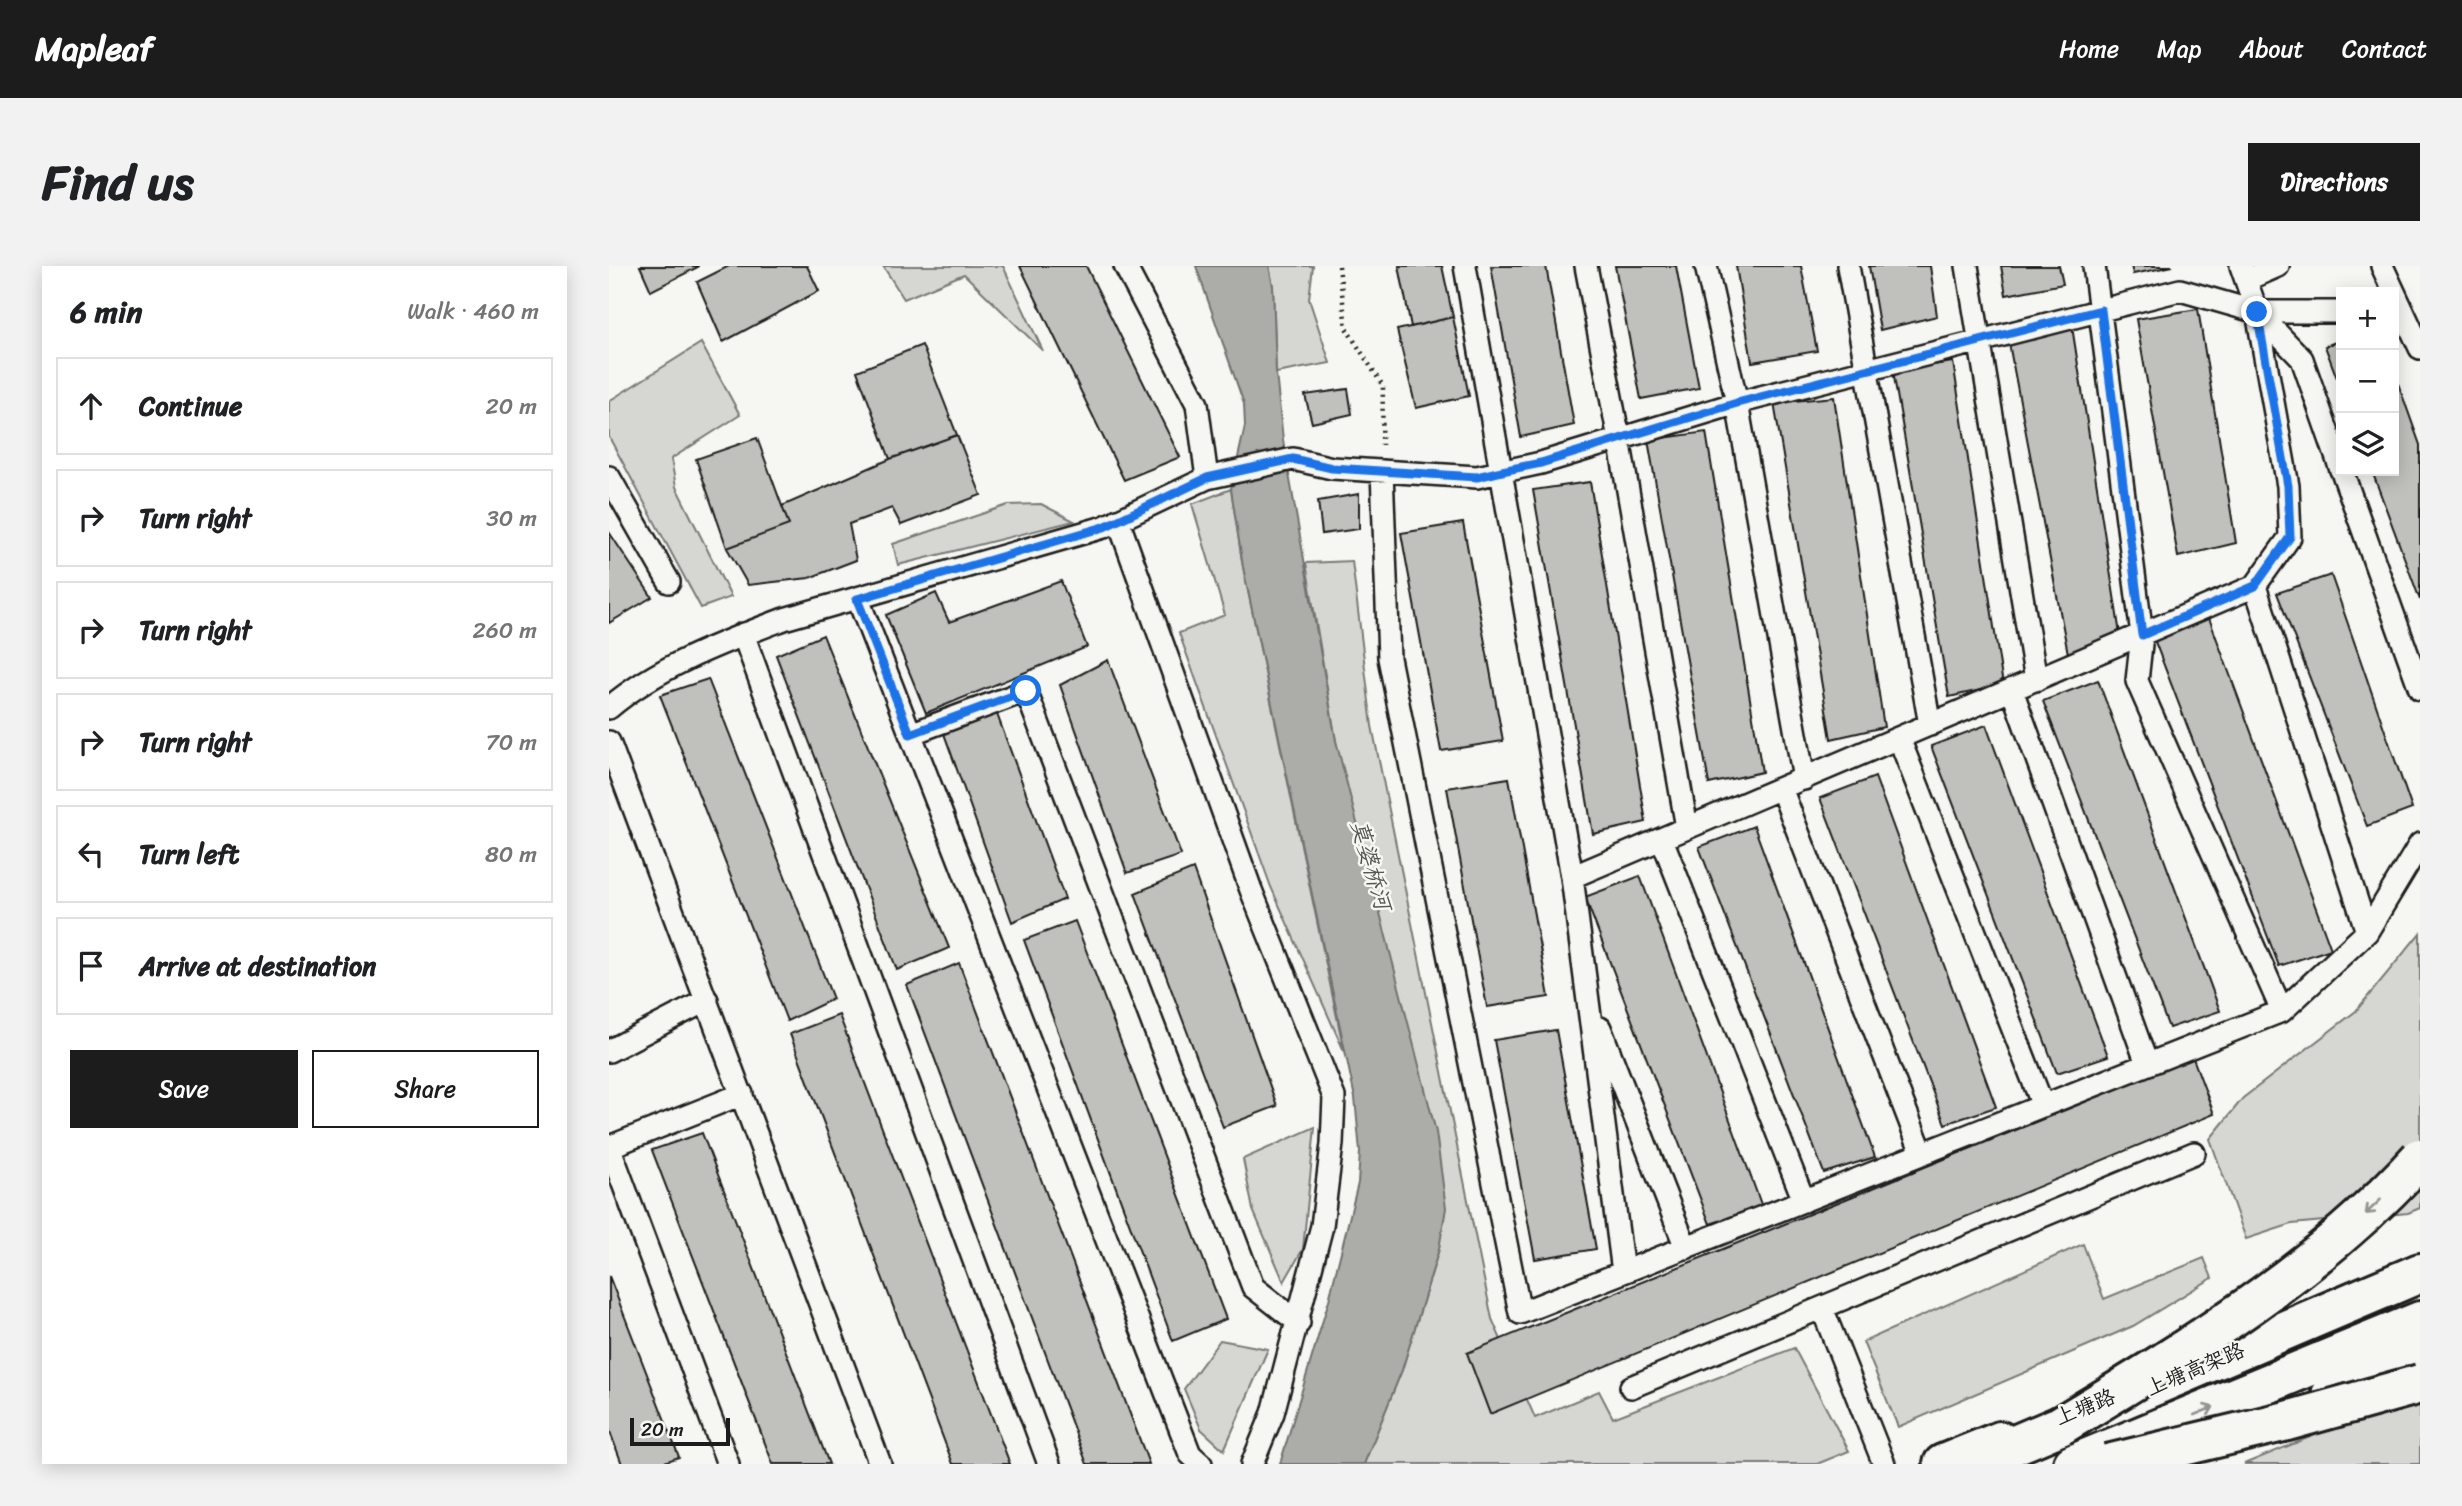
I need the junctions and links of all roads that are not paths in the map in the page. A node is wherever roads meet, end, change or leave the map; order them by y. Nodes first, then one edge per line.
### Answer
1 (1125, 266) edge
2 (1142, 266) edge
3 (1465, 266) edge
4 (1586, 266) edge
5 (1706, 266) edge
6 (1848, 266) edge
7 (1967, 266) edge
8 (2094, 266) edge
9 (2278, 266) edge
10 (2382, 266) edge
11 (2244, 273) edge
12 (2101, 310) junction
13 (2406, 310) edge
14 (1149, 311) junction
15 (2257, 312) junction
16 (2336, 312) edge
17 (1977, 342) junction
18 (2420, 348) edge
19 (1867, 370) junction
20 (1737, 403) junction
21 (1619, 439) junction
22 (2336, 456) edge
23 (1382, 471) junction
24 (1502, 471) junction
25 (1214, 475) junction
26 (2343, 476) edge
27 (609, 477) edge
28 (1118, 520) junction
29 (669, 582) dead end
30 (2255, 586) junction
31 (857, 599) junction
32 (743, 635) junction
33 (2142, 635) junction
34 (2036, 680) junction
35 (2420, 689) edge
36 (2012, 690) junction
37 (609, 708) edge
38 (1930, 725) junction
39 (910, 734) junction
40 (1899, 738) junction
41 (609, 742) edge
42 (1804, 779) junction
43 (1781, 788) junction
44 (1687, 828) junction
45 (1662, 839) junction
46 (2420, 844) edge
47 (1572, 877) junction
48 (2367, 932) junction
49 (1587, 996) junction
50 (707, 1000) junction
51 (2282, 1011) junction
52 (609, 1051) edge
53 (2147, 1064) junction
54 (742, 1094) junction
55 (2043, 1106) junction
56 (609, 1146) edge
57 (1922, 1153) junction
58 (2195, 1153) dead end
59 (2420, 1158) edge
60 (1804, 1201) junction
61 (1686, 1248) junction
62 (2420, 1271) edge
63 (1623, 1272) junction
64 (1822, 1308) junction
65 (2420, 1321) edge
66 (1299, 1323) junction
67 (2420, 1359) edge
68 (2420, 1384) edge
69 (1631, 1387) dead end
70 (2060, 1426) junction
71 (728, 1464) edge
72 (880, 1464) edge
73 (1049, 1464) edge
74 (1201, 1464) edge
75 (1252, 1464) edge
76 (1884, 1464) edge
77 (1943, 1464) edge
78 (1970, 1464) edge
79 (2073, 1464) edge
80 (2108, 1464) edge
81 (2164, 1464) edge

1 - 14 lane
2 - 14 lane
3 - 24 lane
4 - 21 lane
5 - 20 lane
6 - 19 lane
7 - 17 lane
8 - 12 lane
9 - 11 lane
10 - 13 lane
11 - 15 lane
12 - 15 lane
12 - 17 lane
12 - 33 lane
13 - 18 lane
14 - 25 lane
15 - 16 lane
15 - 22 lane
15 - 30 lane
17 - 19 lane
17 - 34 lane
19 - 20 lane
19 - 38 lane
20 - 21 lane
20 - 42 lane
21 - 24 lane
21 - 44 lane
23 - 24 lane
23 - 25 lane
23 - 63 lane
24 - 47 lane
25 - 28 lane
26 - 35 lane
27 - 29 lane
28 - 31 lane
28 - 66 lane
30 - 33 lane
30 - 48 lane
31 - 32 lane
31 - 39 lane
32 - 37 lane
32 - 73 lane
33 - 34 lane
33 - 51 lane
34 - 36 lane
36 - 38 lane
36 - 53 lane
38 - 40 lane
39 - 66 lane
39 - 74 lane
40 - 42 lane
40 - 55 lane
41 - 50 lane
42 - 43 lane
43 - 44 lane
43 - 57 lane
44 - 45 lane
45 - 47 lane
45 - 60 lane
46 - 48 lane
47 - 49 lane
48 - 51 lane
49 - 61 lane
49 - 63 lane
50 - 52 lane
50 - 54 lane
51 - 53 lane
53 - 55 lane
54 - 56 lane
54 - 72 lane
55 - 57 lane
56 - 71 lane
57 - 60 lane
58 - 64 lane
59 -> 70 main road, bridge
60 - 61 lane
61 - 63 lane
62 - 70 main road, 上塘高架路, bridge
62 - 77 main road, 上塘路
64 - 69 lane
64 - 76 lane
79 -> 65 main road, 上塘高架路
66 - 75 lane
67 - 81 main road
68 - 80 main road, bridge
70 - 78 main road, 上塘高架路

